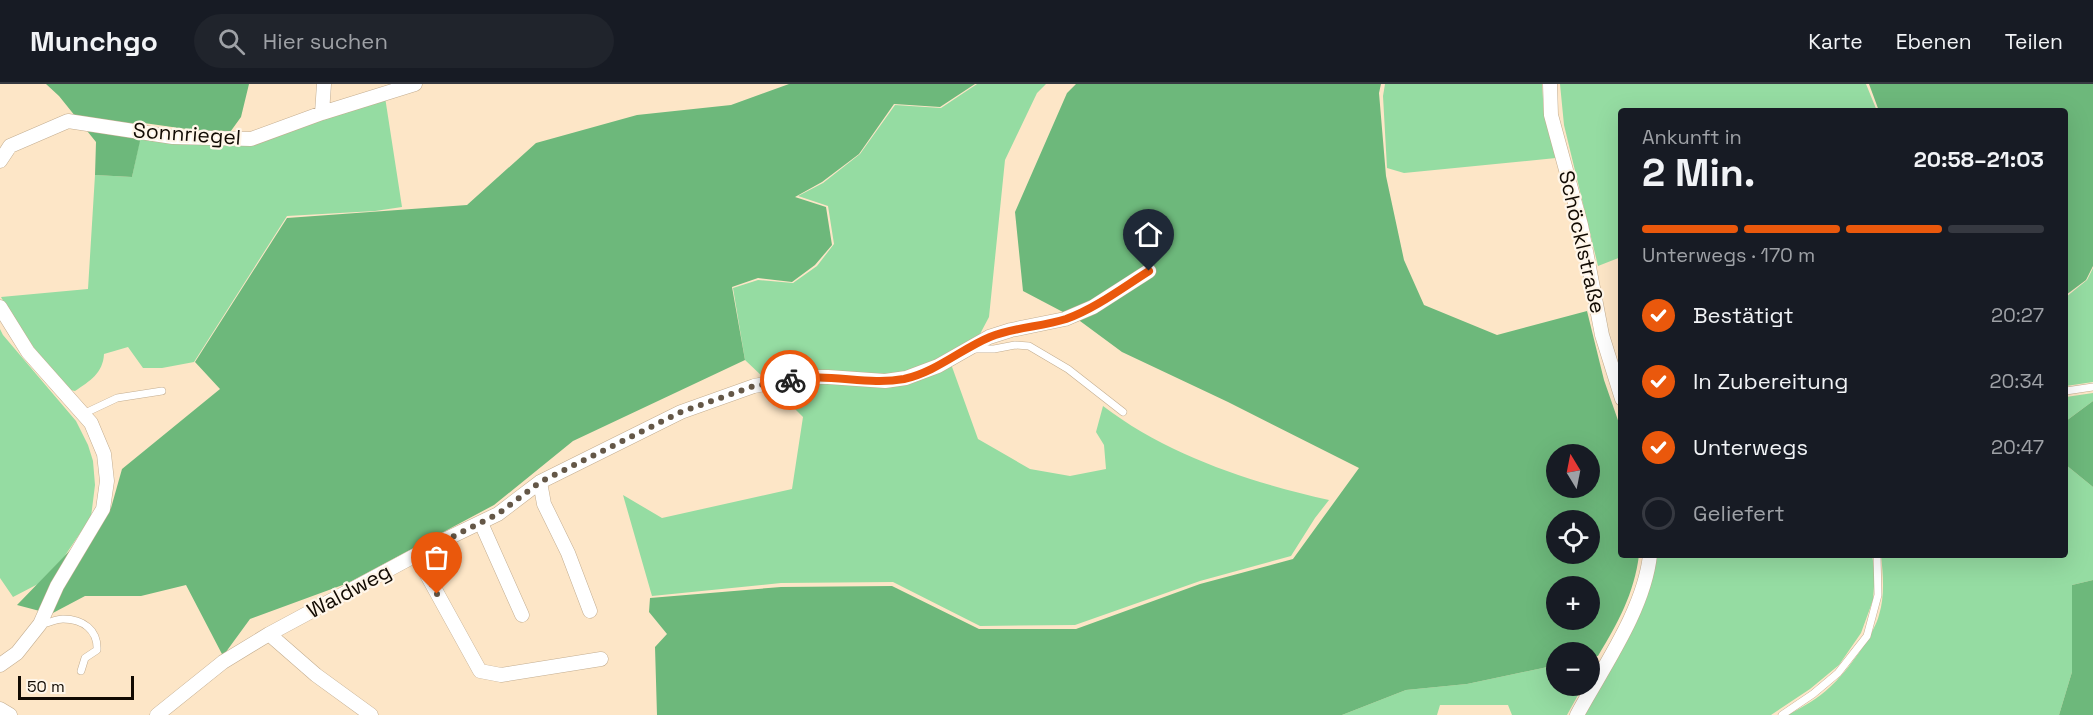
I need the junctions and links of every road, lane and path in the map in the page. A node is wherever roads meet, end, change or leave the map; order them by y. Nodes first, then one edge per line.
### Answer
1 (324, 84) edge
2 (415, 84) edge
3 (1550, 84) edge
4 (322, 113) junction
5 (0, 161) edge
6 (1149, 271) dead end
7 (0, 307) edge
8 (969, 349) junction
9 (1618, 386) edge
10 (2093, 387) edge
11 (162, 391) dead end
12 (2068, 391) edge
13 (1123, 412) dead end
14 (83, 414) junction
15 (540, 482) junction
16 (481, 523) junction
17 (416, 555) junction
18 (1649, 558) edge
19 (1877, 558) edge
20 (590, 611) dead end
21 (522, 615) dead end
22 (40, 624) junction
23 (269, 634) junction
24 (601, 659) dead end
25 (0, 665) edge
26 (81, 671) dead end
27 (0, 709) edge
28 (10, 715) edge
29 (157, 715) edge
30 (371, 715) edge
31 (1577, 715) edge
32 (1782, 715) edge

1 - 4 street
2 - 4 street, Sonnriegel
3 - 9 street, Schöcklstraße
4 - 5 street, Sonnriegel
6 - 8 street, Waldweg
7 - 14 street
8 - 13 lane
8 - 15 street, Waldweg
10 - 12 lane
11 - 14 lane
14 - 22 street
15 - 16 street, Waldweg
15 - 20 street
16 - 17 street, Waldweg
16 - 21 street
17 - 23 street, Waldweg
17 - 24 street
18 - 31 street
19 - 32 lane
22 - 25 street
22 - 26 lane
23 - 29 street, Waldweg
23 - 30 street
27 - 28 street

